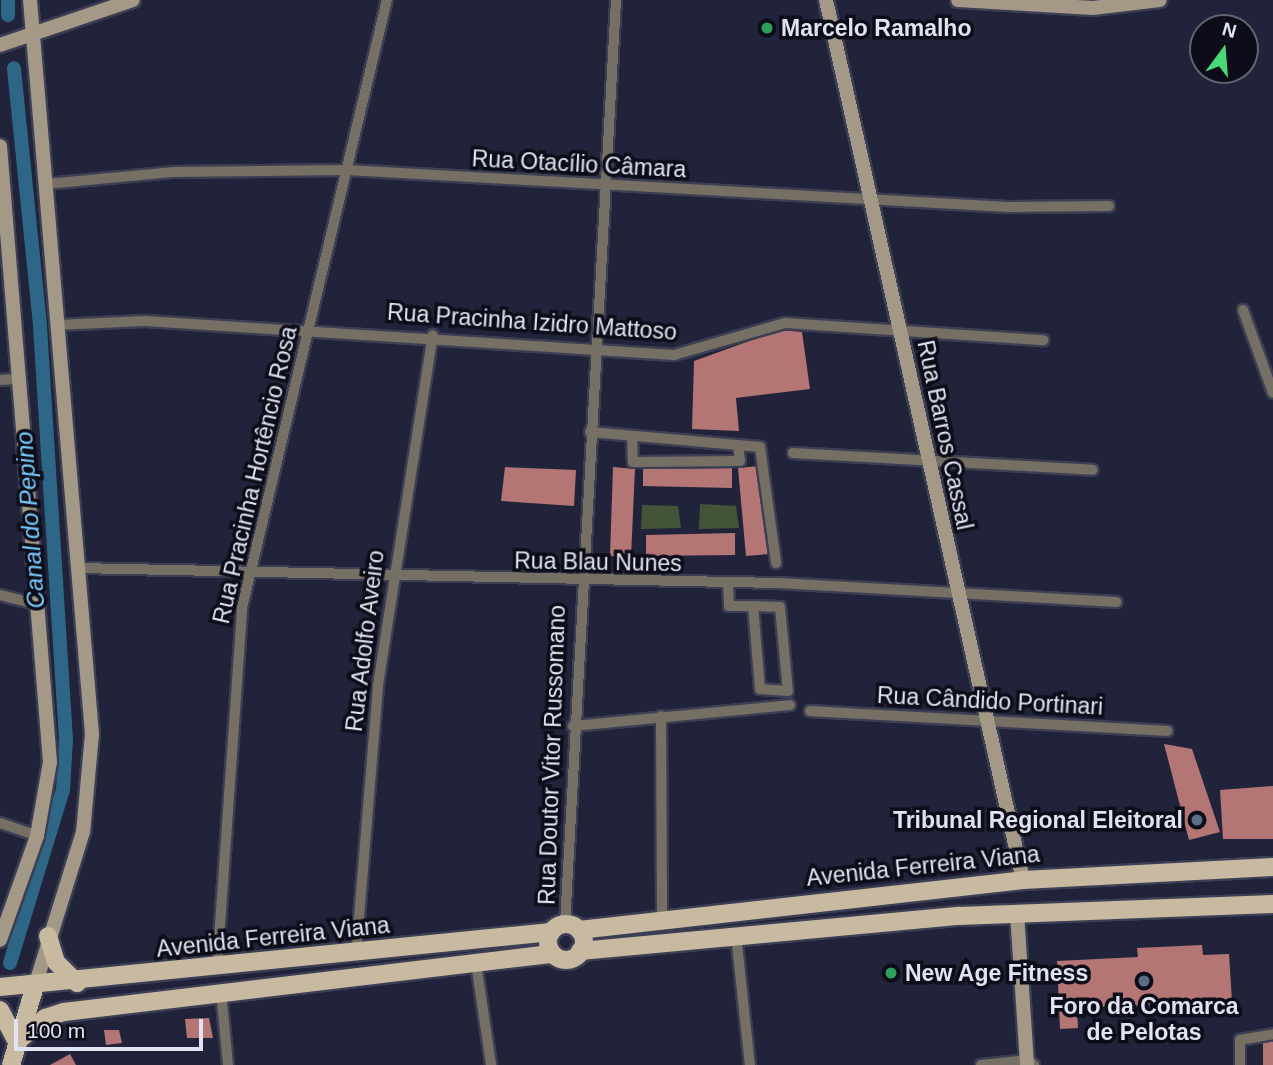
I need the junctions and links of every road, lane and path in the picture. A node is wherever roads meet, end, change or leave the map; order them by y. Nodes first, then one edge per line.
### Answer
1 (30, 0) edge
2 (133, 0) edge
3 (387, 0) edge
4 (616, 0) edge
5 (826, 0) edge
6 (958, 0) edge
7 (1160, 0) edge
8 (34, 32) junction
9 (0, 45) edge
10 (0, 146) edge
11 (347, 170) junction
12 (46, 184) junction
13 (606, 187) junction
14 (3, 194) edge
15 (870, 199) junction
16 (1109, 206) dead end
17 (1243, 310) dead end
18 (56, 325) junction
19 (312, 330) junction
20 (900, 331) junction
21 (433, 335) junction
22 (1043, 340) dead end
23 (596, 350) junction
24 (18, 379) junction
25 (0, 380) edge
26 (1273, 393) edge
27 (590, 432) junction
28 (632, 436) junction
29 (738, 445) junction
30 (793, 453) dead end
31 (928, 464) junction
32 (1093, 470) dead end
33 (776, 563) dead end
34 (78, 568) junction
35 (253, 575) junction
36 (393, 579) junction
37 (580, 583) junction
38 (728, 584) junction
39 (956, 593) junction
40 (0, 595) edge
41 (1116, 602) dead end
42 (40, 605) junction
43 (753, 606) junction
44 (790, 705) dead end
45 (810, 711) dead end
46 (661, 716) junction
47 (983, 722) junction
48 (573, 726) junction
49 (1167, 731) dead end
50 (0, 823) edge
51 (37, 836) junction
52 (1273, 867) edge
53 (1023, 880) junction
54 (1273, 904) edge
55 (1017, 913) junction
56 (662, 920) junction
57 (565, 929) junction
58 (736, 934) junction
59 (48, 936) junction
60 (0, 940) edge
61 (580, 951) junction
62 (356, 954) junction
63 (553, 954) junction
64 (476, 962) junction
65 (217, 968) junction
66 (77, 983) junction
67 (0, 986) edge
68 (35, 986) junction
69 (221, 992) junction
70 (0, 1010) edge
71 (1273, 1034) edge
72 (19, 1042) junction
73 (1030, 1063) edge
74 (11, 1065) edge
75 (228, 1065) edge
76 (491, 1065) edge
77 (750, 1065) edge
78 (981, 1065) edge
79 (1240, 1065) edge

1 - 8 main road
2 - 8 main road
3 - 11 street, Rua Pracinha Hortêncio Rosa
4 - 13 street, Rua Doutor Vitor Russomano
5 - 15 main road, Rua Barros Cassal
6 - 7 main road
8 - 9 main road
8 - 12 main road
10 - 14 main road
11 - 12 street, Rua Otacílio Câmara
11 - 13 street, Rua Otacílio Câmara
11 - 19 street, Rua Pracinha Hortêncio Rosa
12 - 18 main road
13 - 15 street, Rua Otacílio Câmara
13 - 23 street, Rua Doutor Vitor Russomano
14 - 24 main road
15 - 16 street, Rua Otacílio Câmara
15 - 20 main road, Rua Barros Cassal
17 - 26 street
18 - 19 street, Rua Pracinha Izidro Mattoso
18 - 34 main road
19 - 21 street, Rua Pracinha Izidro Mattoso
19 - 35 street, Rua Pracinha Hortêncio Rosa
20 - 22 street, Rua Pracinha Izidro Mattoso
20 - 23 street, Rua Pracinha Izidro Mattoso
20 - 31 main road, Rua Barros Cassal
21 - 23 street, Rua Pracinha Izidro Mattoso
21 - 36 street, Rua Adolfo Aveiro
23 - 27 street, Rua Doutor Vitor Russomano
24 - 25 street
24 - 42 main road
27 - 28 street
27 - 37 street, Rua Doutor Vitor Russomano
28 - 29 street
28 - 29 street
29 - 33 street
30 - 31 street
31 - 32 street
31 - 39 main road, Rua Barros Cassal
34 - 35 street, Rua Blau Nunes
34 - 59 main road
35 - 36 street, Rua Blau Nunes
35 - 65 street, Rua Pracinha Hortêncio Rosa
36 - 37 street, Rua Blau Nunes
36 - 62 street, Rua Adolfo Aveiro
37 - 38 street, Rua Blau Nunes
37 - 48 street, Rua Doutor Vitor Russomano
38 - 39 street, Rua Blau Nunes
38 - 43 street
39 - 41 street, Rua Blau Nunes
39 - 47 main road, Rua Barros Cassal
40 - 42 street
42 - 51 main road
43 - 43 street
44 - 46 street
45 - 47 street, Rua Cândido Portinari
46 - 48 street
46 - 56 street
47 - 49 street, Rua Cândido Portinari
47 - 53 main road, Rua Barros Cassal
48 - 57 street, Rua Doutor Vitor Russomano
50 - 51 street
51 - 60 main road
52 - 53 main road, Avenida Ferreira Viana
53 - 56 main road, Avenida Ferreira Viana
54 - 55 main road
55 - 58 main road
55 - 73 main road
56 - 57 main road, Avenida Ferreira Viana
57 - 61 main road
57 - 62 main road, Avenida Ferreira Viana
57 - 63 main road
58 - 61 main road
58 - 77 street
59 - 66 main road
59 - 68 main road
61 - 63 main road, Avenida Ferreira Viana
62 - 65 main road, Avenida Ferreira Viana
63 - 64 main road, Avenida Ferreira Viana
64 - 69 main road, Avenida Ferreira Viana
64 - 76 street
65 - 66 main road, Avenida Ferreira Viana
66 - 68 main road, Avenida Ferreira Viana
67 - 68 main road, Avenida Ferreira Viana
68 - 72 main road
69 - 72 main road, Avenida Ferreira Viana
69 - 75 street
70 - 72 main road
71 - 79 street
72 - 74 main road
73 - 78 street

